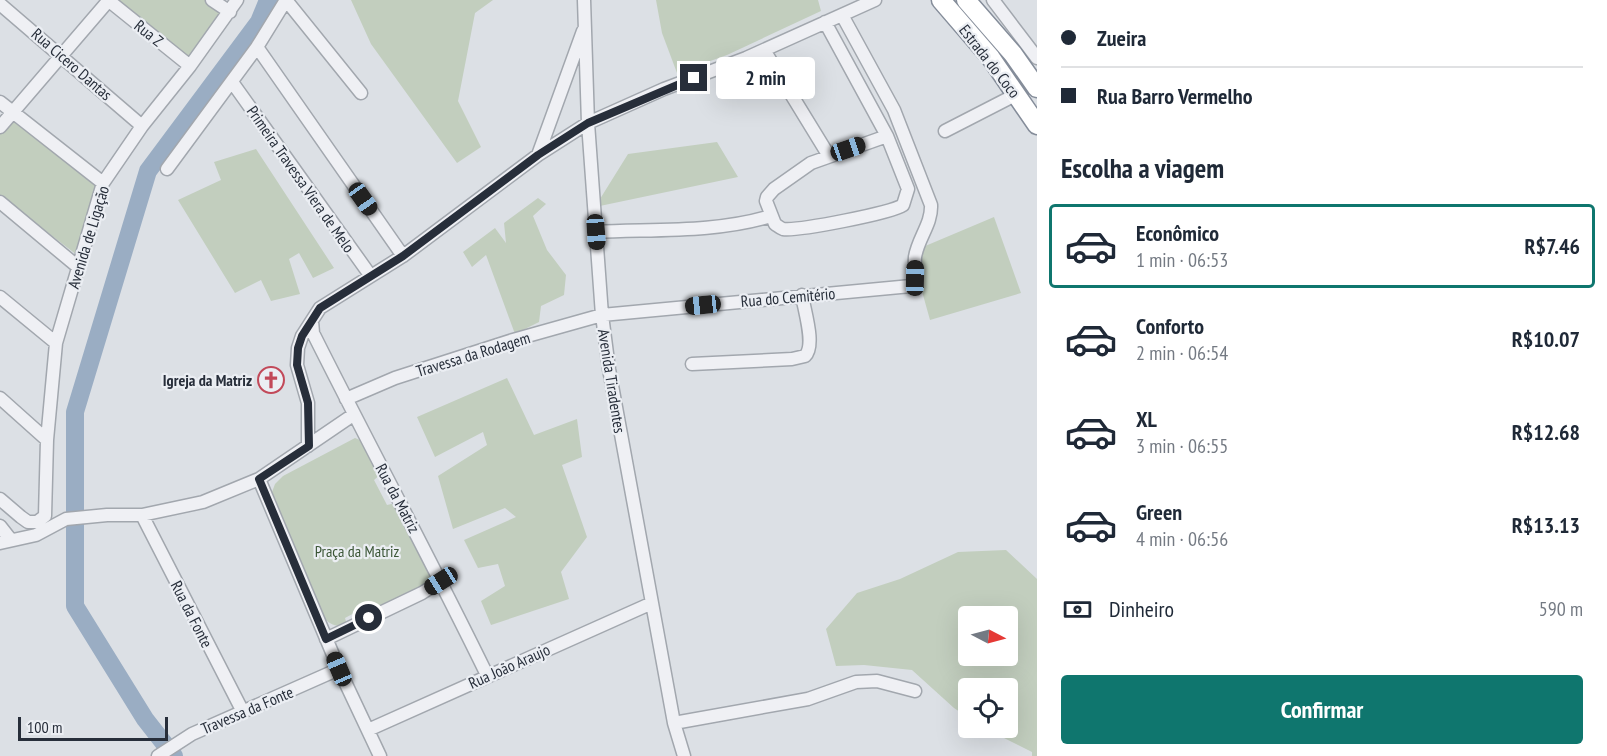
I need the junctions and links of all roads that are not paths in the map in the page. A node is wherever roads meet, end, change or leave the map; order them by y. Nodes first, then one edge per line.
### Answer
1 (108, 0) edge
2 (212, 0) edge
3 (237, 0) edge
4 (286, 0) edge
5 (584, 0) edge
6 (875, 0) edge
7 (941, 0) edge
8 (966, 0) edge
9 (996, 2) edge
10 (0, 4) edge
11 (230, 12) junction
12 (842, 15) junction
13 (825, 22) junction
14 (585, 24) junction
15 (257, 47) junction
16 (764, 50) junction
17 (62, 55) junction
18 (1037, 58) edge
19 (190, 66) junction
20 (232, 82) junction
21 (1037, 88) edge
22 (361, 93) dead end
23 (1017, 94) junction
24 (0, 102) edge
25 (13, 112) junction
26 (588, 123) junction
27 (1037, 124) edge
28 (142, 126) junction
29 (0, 127) edge
30 (945, 131) dead end
31 (887, 136) junction
32 (538, 155) junction
33 (829, 156) junction
34 (167, 169) dead end
35 (104, 183) junction
36 (0, 202) edge
37 (771, 216) junction
38 (596, 232) junction
39 (403, 256) junction
40 (78, 267) junction
41 (370, 275) junction
42 (802, 295) junction
43 (0, 297) edge
44 (602, 315) junction
45 (312, 321) junction
46 (56, 343) junction
47 (692, 364) dead end
48 (0, 398) edge
49 (346, 399) junction
50 (353, 415) junction
51 (47, 440) junction
52 (309, 446) junction
53 (259, 479) junction
54 (0, 499) edge
55 (142, 515) junction
56 (0, 526) edge
57 (6, 542) edge
58 (441, 581) junction
59 (651, 603) junction
60 (326, 639) junction
61 (339, 669) junction
62 (487, 675) junction
63 (915, 691) dead end
64 (243, 712) junction
65 (675, 723) junction
66 (368, 730) junction
67 (162, 753) edge
68 (381, 756) edge
69 (684, 756) edge

1 - 17 street
1 - 19 street, Rua Z
2 - 11 street
3 - 11 street, Avenida de Ligação
4 - 15 street
4 - 22 street
5 - 14 street, Avenida Tiradentes
6 - 12 street
7 - 23 highway, Estrada do Coco
8 - 21 highway, Estrada do Coco
9 - 18 street
10 - 17 street, Rua Cicero Dantas
11 - 19 street, Avenida de Ligação
12 - 13 street
12 - 42 street, Rua do Cemitério
13 - 16 street
13 - 31 street
14 - 26 street, Avenida Tiradentes
14 - 32 street
15 - 20 street
15 - 39 street
16 - 26 street
16 - 33 street
17 - 25 street
17 - 28 street, Rua Cicero Dantas
19 - 28 street, Avenida de Ligação
20 - 34 street
20 - 41 street, Primeira Travessa Viera de Melo
23 - 27 highway, Estrada do Coco
23 - 30 street
24 - 25 street
25 - 29 street
25 - 35 street
26 - 32 street
26 - 38 street, Avenida Tiradentes
28 - 35 street, Avenida de Ligação
31 - 33 street
31 - 37 street
32 - 39 street
33 - 37 street
35 - 40 street, Avenida de Ligação
36 - 40 street
37 - 38 street
38 - 44 street, Avenida Tiradentes
39 - 41 street
40 - 46 street, Avenida de Ligação
41 - 45 street
42 - 44 street, Rua do Cemitério
42 - 47 street
43 - 46 street
44 - 49 street, Travessa da Rodagem
44 - 59 street, Avenida Tiradentes
45 - 49 street, Rua da Matriz
45 - 52 street
46 - 51 street, Avenida de Ligação
48 - 51 street
49 - 50 street, Rua da Matriz
50 - 52 street
50 - 58 street, Rua da Matriz
51 - 54 street, Avenida de Ligação
52 - 53 street
53 - 55 street
53 - 60 street
55 - 57 street
55 - 64 street, Rua da Fonte
56 - 57 street
58 - 60 street
58 - 62 street, Rua da Matriz
59 - 62 street, Rua João Araujo
59 - 65 street, Avenida Tiradentes
60 - 61 street
61 - 64 street, Travessa da Fonte
61 - 66 street
62 - 66 street, Rua João Araujo
63 - 65 street
64 - 67 street, Travessa da Fonte
65 - 69 street, Avenida Tiradentes
66 - 68 street

